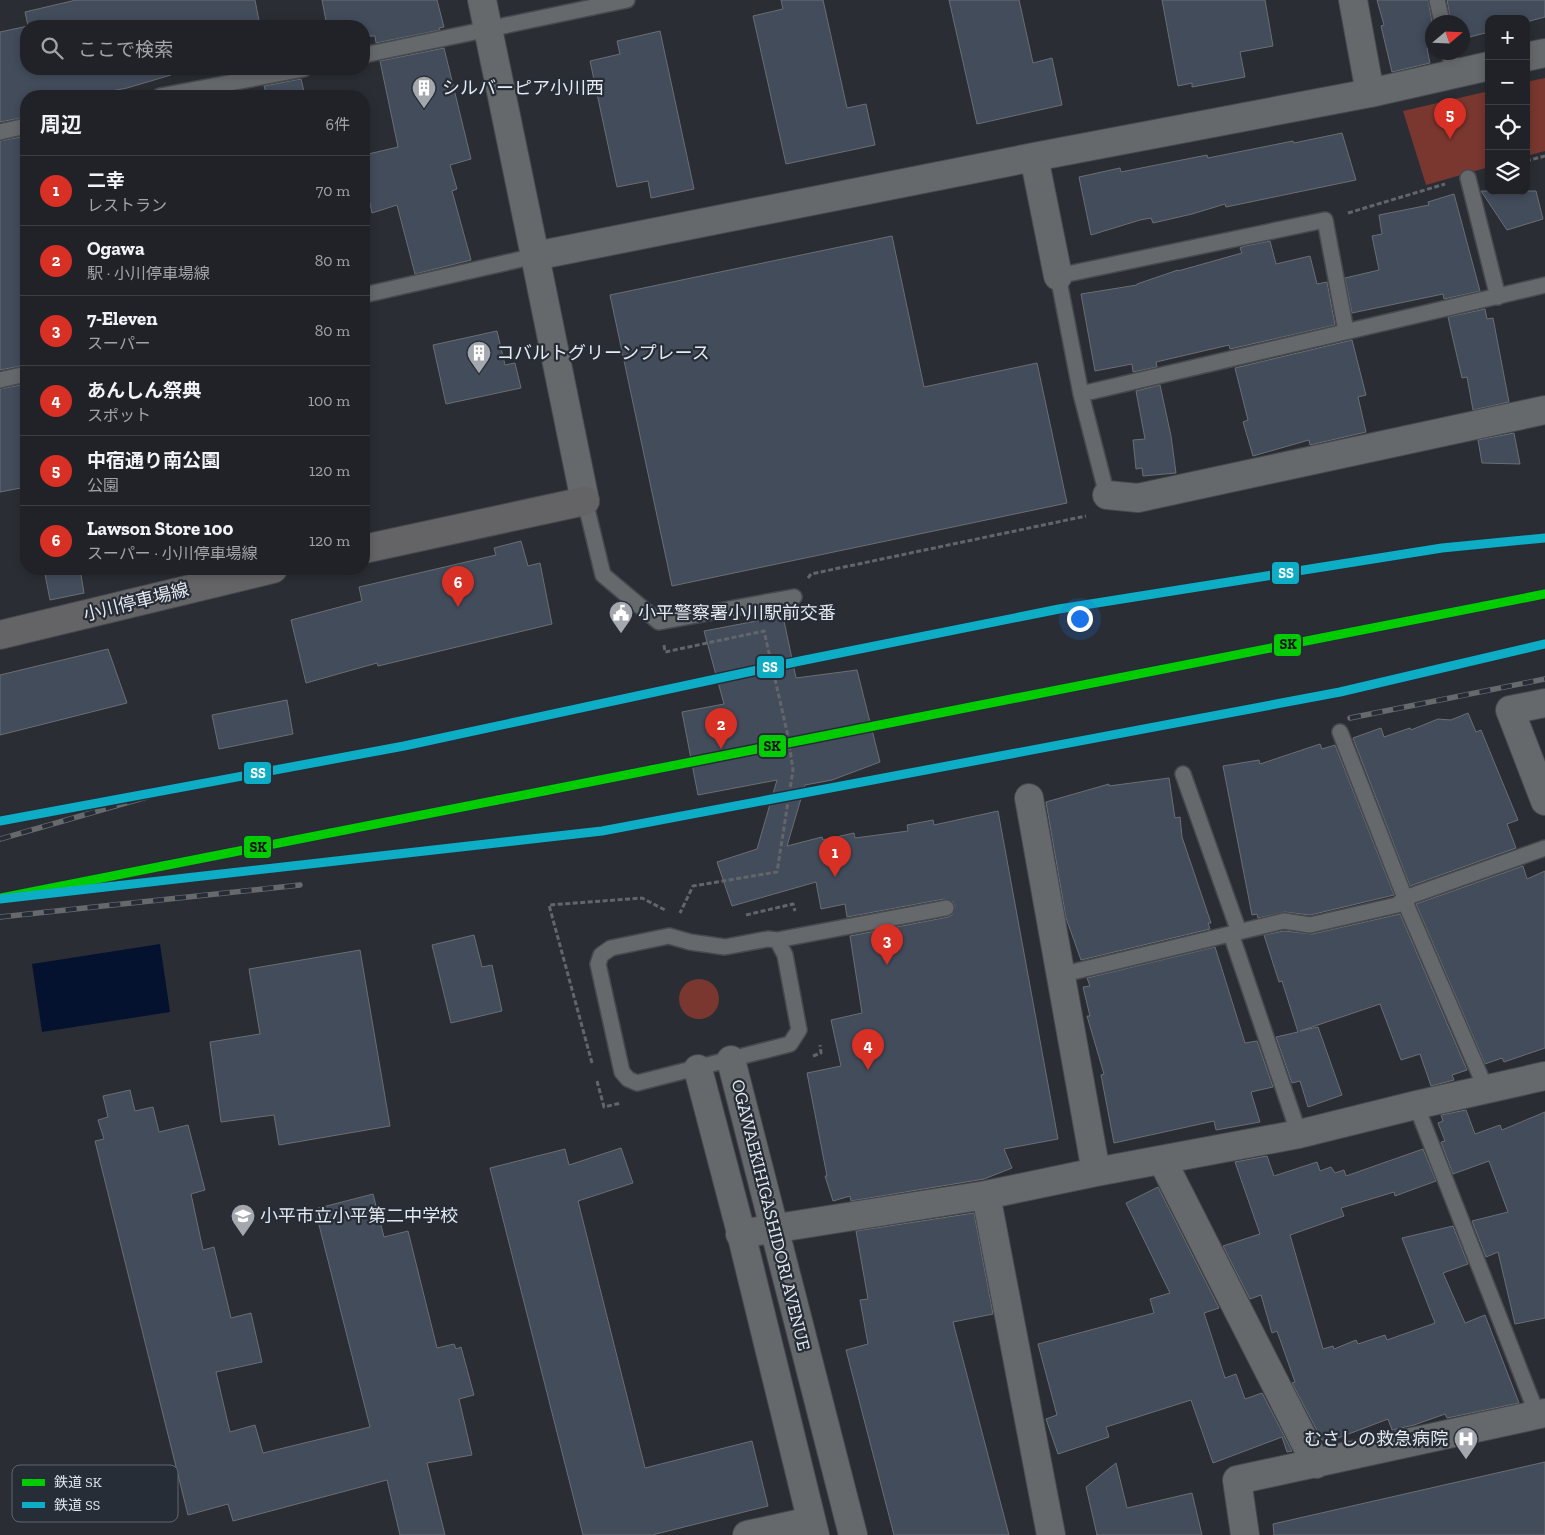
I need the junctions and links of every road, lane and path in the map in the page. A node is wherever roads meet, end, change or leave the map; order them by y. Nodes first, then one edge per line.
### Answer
1 (482, 0) edge
2 (627, 0) edge
3 (1353, 0) edge
4 (1437, 0) edge
5 (1440, 15) edge
6 (488, 29) junction
7 (1545, 53) edge
8 (370, 54) edge
9 (1530, 56) edge
10 (1452, 63) edge
11 (1485, 66) edge
12 (272, 75) edge
13 (192, 90) edge
14 (1370, 93) junction
15 (20, 127) edge
16 (0, 132) edge
17 (1545, 156) edge
18 (1034, 157) junction
19 (1530, 161) edge
20 (1468, 178) joint
21 (1325, 220) junction
22 (535, 256) junction
23 (1058, 276) junction
24 (1545, 285) edge
25 (370, 295) edge
26 (1498, 297) junction
27 (1346, 331) junction
28 (20, 375) edge
29 (0, 380) edge
30 (1081, 394) junction
31 (1545, 410) edge
32 (1107, 496) junction
33 (585, 501) junction
34 (370, 548) edge
35 (248, 575) edge
36 (794, 597) joint
37 (0, 635) edge
38 (683, 648) dead end
39 (1545, 703) edge
40 (1340, 732) dead end
41 (788, 736) junction
42 (775, 738) dead end
43 (1183, 774) dead end
44 (1028, 798) dead end
45 (1545, 801) edge
46 (1545, 848) edge
47 (1405, 898) junction
48 (946, 908) dead end
49 (680, 914) dead end
50 (1235, 933) junction
51 (778, 940) junction
52 (1060, 975) junction
53 (732, 1060) junction
54 (698, 1069) junction
55 (1545, 1076) edge
56 (1486, 1089) junction
57 (1416, 1104) junction
58 (1299, 1134) junction
59 (1162, 1160) junction
60 (1096, 1172) junction
61 (986, 1195) junction
62 (775, 1229) junction
63 (740, 1234) junction
64 (1541, 1414) edge
65 (1316, 1464) junction
66 (813, 1528) edge
67 (747, 1535) edge
68 (852, 1535) edge
69 (1051, 1535) edge
70 (1245, 1535) edge

1 - 6 street
2 - 6 lane
3 - 14 street
4 - 5 lane
6 - 8 lane
6 - 22 street
7 - 9 street
10 - 11 street
10 - 14 street
12 - 13 lane
14 - 18 street
15 - 16 lane
17 - 19 path
18 - 22 street
18 - 23 street
20 - 21 path
20 - 26 lane
21 - 23 lane
21 - 27 lane
22 - 25 lane
22 - 33 street
23 - 30 lane
24 - 26 lane
26 - 27 lane
27 - 30 lane
28 - 29 lane
30 - 32 lane
31 - 32 street
32 - 36 path
33 - 34 main road
33 - 36 lane
35 - 37 main road, 小川停車場線
38 - 41 path
39 - 45 street
40 - 47 lane
41 - 42 path
41 - 49 path
43 - 50 lane
44 - 52 street
46 - 47 lane
47 - 50 lane
47 - 56 lane
48 - 51 lane
50 - 52 lane
50 - 58 lane
51 - 53 lane, OGAWAEKIHIGASHIDORI AVENUE
51 - 54 lane
52 - 60 street
53 - 54 lane
53 - 62 street, OGAWAEKIHIGASHIDORI AVENUE
54 - 63 street, OGAWAEKIHIGASHIDORI AVENUE
55 - 56 street
56 - 57 street
57 - 58 street
57 - 64 lane
58 - 59 street
59 - 60 street
59 - 65 street
60 - 61 street
61 - 62 street
61 - 69 street
62 - 63 street
62 - 68 street, OGAWAEKIHIGASHIDORI AVENUE
63 - 66 street, OGAWAEKIHIGASHIDORI AVENUE
64 - 65 street
65 - 70 street
66 - 67 street

